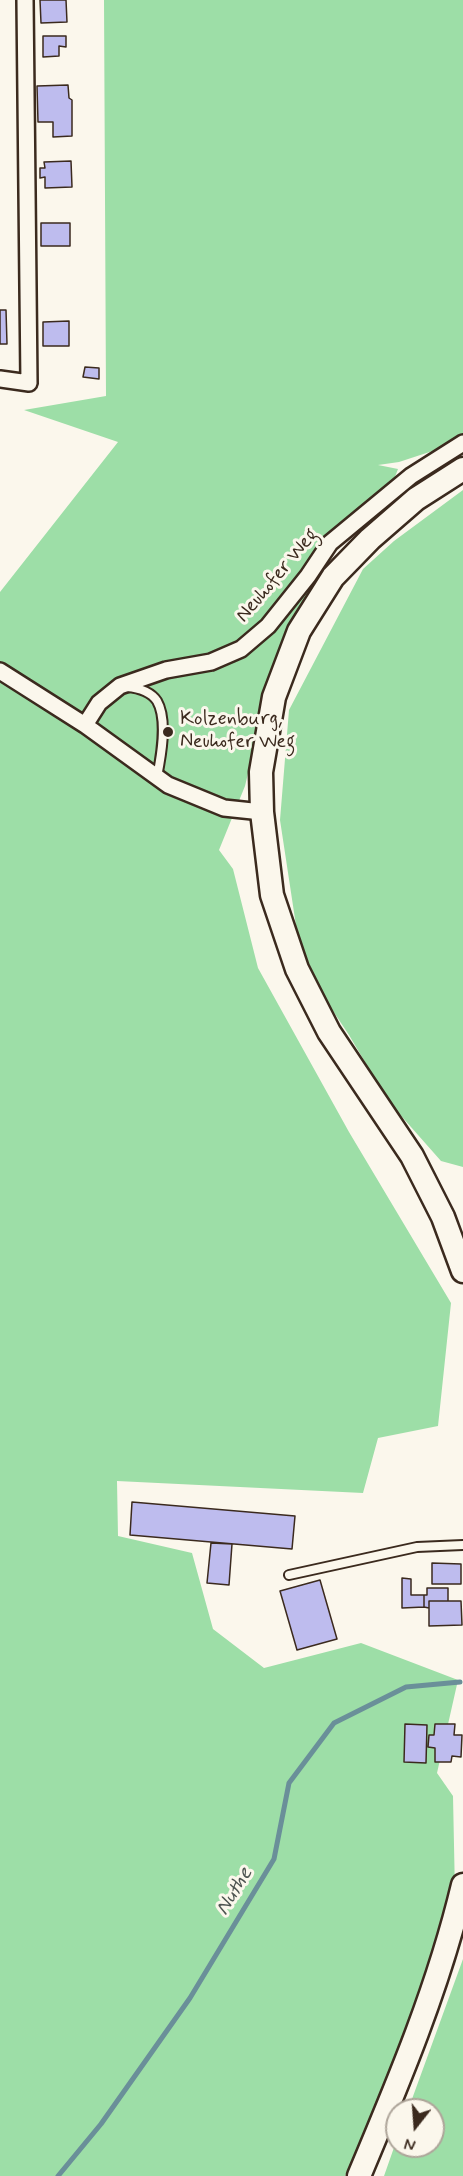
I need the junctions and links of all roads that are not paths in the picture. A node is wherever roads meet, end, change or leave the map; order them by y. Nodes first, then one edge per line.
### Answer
1 (25, 0) edge
2 (0, 379) edge
3 (463, 443) edge
4 (463, 469) edge
5 (0, 671) edge
6 (120, 686) junction
7 (85, 725) junction
8 (157, 778) junction
9 (262, 812) junction
10 (463, 1270) edge
11 (463, 1545) edge
12 (289, 1575) dead end
13 (463, 1886) edge
14 (359, 2176) edge

1 - 2 street
3 - 6 street, Neuhofer Weg
4 - 9 main road
5 - 7 street
6 - 7 street, Neuhofer Weg
6 - 8 lane
7 - 8 street
8 - 9 street
9 - 10 main road
11 - 12 lane
13 - 14 main road

